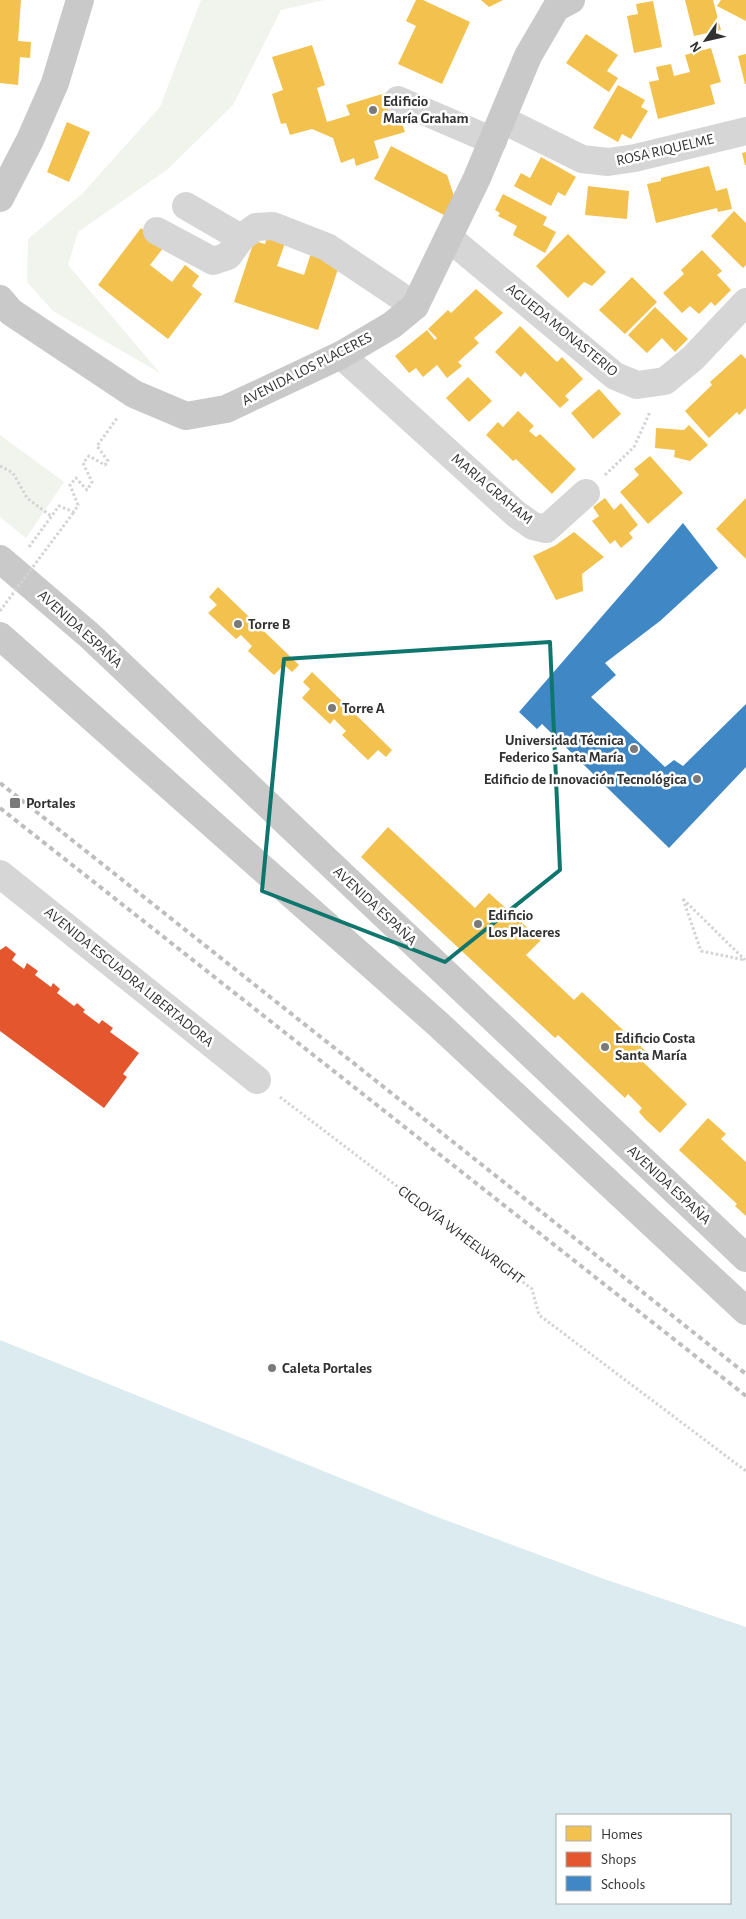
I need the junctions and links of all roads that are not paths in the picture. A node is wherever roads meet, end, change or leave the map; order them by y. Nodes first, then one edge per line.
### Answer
1 (80, 0) edge
2 (571, 0) edge
3 (398, 100) dead end
4 (498, 130) junction
5 (746, 131) edge
6 (0, 198) edge
7 (186, 206) dead end
8 (157, 231) dead end
9 (241, 238) junction
10 (450, 238) junction
11 (0, 299) edge
12 (746, 302) edge
13 (415, 306) junction
14 (341, 355) junction
15 (586, 493) road end
16 (7, 563) edge
17 (0, 636) edge
18 (0, 874) edge
19 (257, 1080) road end
20 (746, 1258) edge
21 (746, 1311) edge

1 - 6 main road
2 - 4 main road, AVENIDA LOS PLACERES
3 - 4 street, ROSA RIQUELME
4 - 5 street, ROSA RIQUELME
4 - 10 main road, AVENIDA LOS PLACERES
7 - 9 street
8 - 9 street
9 - 13 street
10 - 12 street, AGUEDA MONASTERIO
10 - 13 main road, AVENIDA LOS PLACERES
11 - 14 main road, AVENIDA LOS PLACERES
13 - 14 main road, AVENIDA LOS PLACERES
14 - 15 street, MARIA GRAHAM
16 - 20 main road, AVENIDA ESPAÑA
17 - 21 main road
18 - 19 street, AVENIDA ESCUADRA LIBERTADORA

